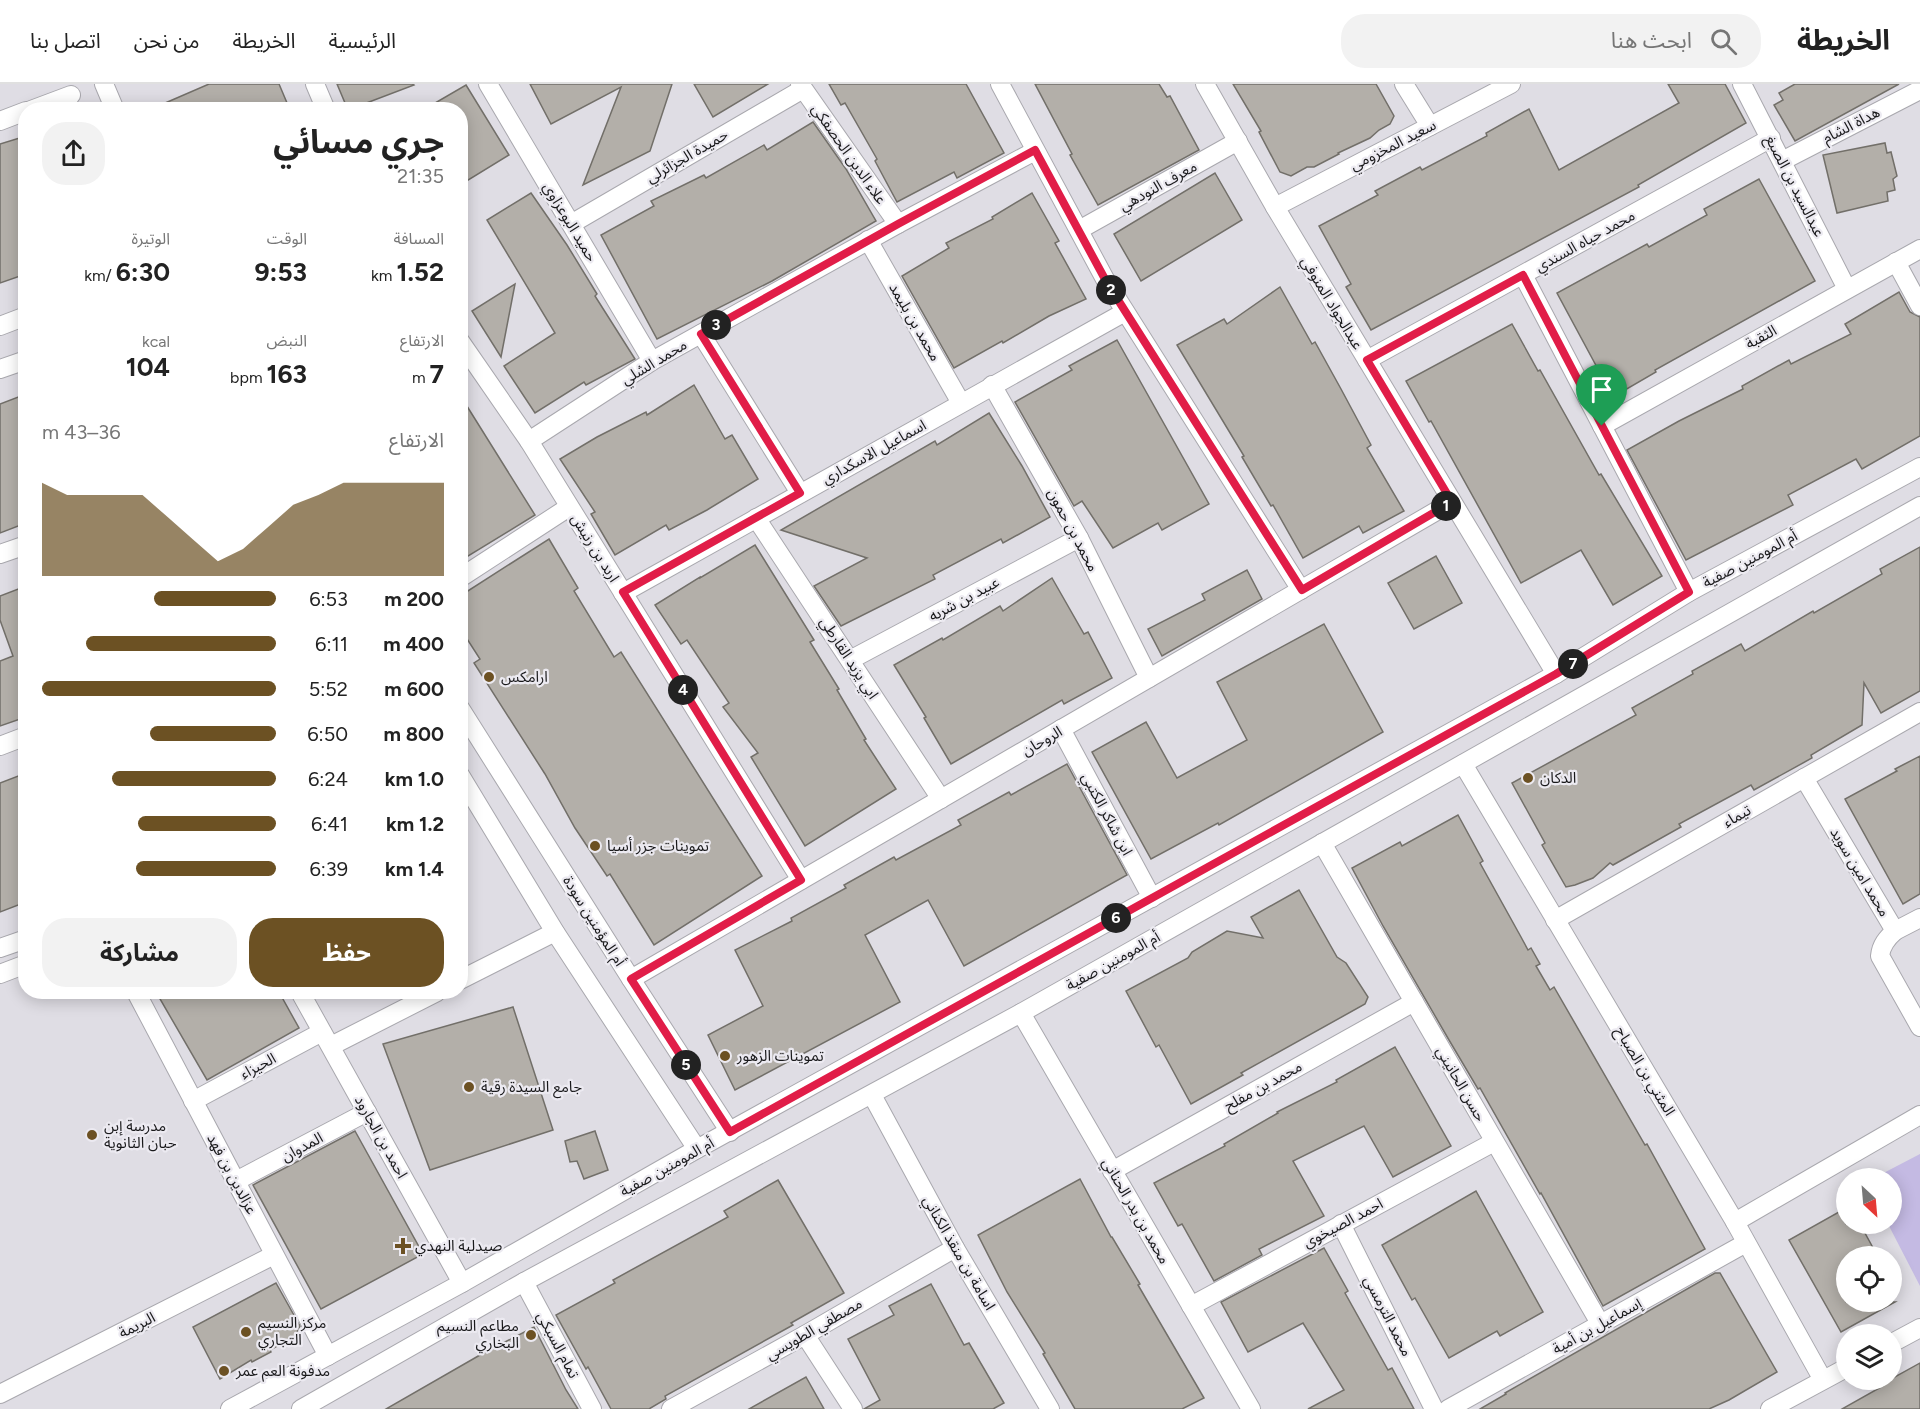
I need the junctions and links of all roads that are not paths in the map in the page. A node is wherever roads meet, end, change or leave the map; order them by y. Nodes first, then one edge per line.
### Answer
1 (104, 84) edge
2 (315, 84) edge
3 (488, 84) edge
4 (1000, 84) edge
5 (1205, 84) edge
6 (1404, 84) edge
7 (1511, 84) edge
8 (1742, 84) edge
9 (802, 86) edge
10 (1916, 88) edge
11 (71, 96) edge
12 (54, 102) edge
13 (112, 102) edge
14 (323, 102) edge
15 (18, 114) edge
16 (0, 121) edge
17 (1430, 126) junction
18 (1771, 138) junction
19 (1238, 141) junction
20 (1035, 150) junction
21 (1782, 160) junction
22 (1275, 207) junction
23 (571, 224) junction
24 (898, 224) junction
25 (1078, 230) junction
26 (868, 240) junction
27 (1920, 249) edge
28 (1896, 262) junction
29 (1523, 275) junction
30 (1847, 289) junction
31 (1920, 306) edge
32 (1125, 312) junction
33 (18, 319) edge
34 (0, 326) edge
35 (701, 334) junction
36 (468, 353) edge
37 (1367, 360) junction
38 (652, 361) junction
39 (18, 363) edge
40 (0, 369) edge
41 (992, 385) junction
42 (961, 404) junction
43 (1602, 426) junction
44 (529, 441) junction
45 (1920, 467) edge
46 (800, 493) junction
47 (1452, 502) junction
48 (1920, 506) edge
49 (569, 507) junction
50 (756, 518) junction
51 (1079, 538) junction
52 (18, 548) edge
53 (0, 554) edge
54 (468, 573) edge
55 (1302, 590) junction
56 (623, 592) junction
57 (1689, 592) junction
58 (850, 660) junction
59 (1556, 674) junction
60 (1149, 678) junction
61 (1920, 712) edge
62 (468, 721) edge
63 (1061, 729) junction
64 (18, 739) edge
65 (0, 746) edge
66 (1463, 764) junction
67 (1804, 778) junction
68 (941, 799) junction
69 (468, 804) edge
70 (1322, 843) junction
71 (801, 880) junction
72 (1152, 898) junction
73 (1920, 918) edge
74 (1555, 920) junction
75 (1895, 931) junction
76 (555, 932) junction
77 (18, 942) edge
78 (0, 948) edge
79 (18, 967) edge
80 (0, 974) edge
81 (468, 976) edge
82 (631, 979) junction
83 (140, 999) edge
84 (304, 999) edge
85 (420, 999) edge
86 (1414, 1002) junction
87 (1021, 1013) junction
88 (1920, 1027) edge
89 (326, 1039) junction
90 (872, 1095) junction
91 (194, 1101) junction
92 (367, 1112) junction
93 (1920, 1115) edge
94 (730, 1132) junction
95 (1494, 1142) junction
96 (697, 1149) junction
97 (1113, 1171) junction
98 (236, 1181) junction
99 (1735, 1222) junction
100 (1341, 1224) junction
101 (1746, 1244) junction
102 (955, 1248) junction
103 (274, 1255) junction
104 (524, 1282) junction
105 (462, 1283) junction
106 (1191, 1306) junction
107 (1600, 1325) junction
108 (1920, 1328) edge
109 (805, 1335) junction
110 (1902, 1338) edge
111 (328, 1356) junction
112 (1836, 1373) edge
113 (1823, 1380) junction
114 (0, 1394) edge
115 (1045, 1407) edge
116 (230, 1409) edge
117 (301, 1409) edge
118 (592, 1409) edge
119 (672, 1409) edge
120 (853, 1409) edge
121 (1251, 1409) edge
122 (1434, 1409) edge
123 (1448, 1409) edge
124 (1770, 1409) edge

1 - 13 street
2 - 14 street
3 - 23 street, حميد البوعزاوي
4 - 20 street
5 - 19 street, عبدالجواد المنوفي
6 - 17 street
7 - 17 street, سعيد المخزومي
8 - 18 street, عبدالسيد بن الصبغ
9 - 23 street, حميدة الجزائرلي
9 - 24 street, علاء الدين الحصفكي
10 - 21 street, هداة الشام
11 - 12 street
15 - 16 street
17 - 22 street, سعيد المخزومي
18 - 21 street, عبدالسيد بن الصبغ
18 - 29 street, محمد حياه السندي
19 - 22 street, عبدالجواد المنوفي
19 - 25 street, معرف النودهي
20 - 24 street, محمد الشلي
20 - 25 street
21 - 30 street, عبدالسيد بن الصبغ
22 - 37 street, عبدالجواد المنوفي
23 - 38 street, حميد البوعزاوي
24 - 26 street, محمد الشلي
25 - 32 street
26 - 35 street, محمد الشلي
26 - 42 street, محمد بن بليمد
27 - 28 street, الثقبة
28 - 30 street, الثقبة
28 - 31 street
29 - 37 street, محمد حياه السندي
29 - 43 street
30 - 43 street, الثقبة
32 - 41 street, اسماعيل الاسكداري
32 - 55 street
33 - 34 street
35 - 38 street, محمد الشلي
35 - 46 street
36 - 44 street, اربد بن رنيش
37 - 47 street, عبدالجواد المنوفي
38 - 44 street, محمد الشلي
39 - 40 street
41 - 42 street, اسماعيل الاسكداري
41 - 51 street, محمد بن حمون
42 - 46 street, اسماعيل الاسكداري
43 - 57 street
44 - 49 street, اربد بن رنيش
45 - 57 street, أم المومنين صفية
46 - 50 street, اسماعيل الاسكداري
47 - 55 street, الروحان
47 - 59 street, عبدالجواد المنوفي
48 - 66 street, أم المومنين صفية
49 - 54 street
49 - 56 street, اربد بن رنيش
50 - 56 street, اسماعيل الاسكداري
50 - 58 street, ابي يزيد القارطي
51 - 58 street, عبيد بن شربه
51 - 60 street, محمد بن حمون
52 - 53 street
55 - 60 street, الروحان
56 - 71 street, اربد بن رنيش
57 - 59 street, أم المومنين صفية
58 - 68 street, ابي يزيد القارطي
59 - 72 street, أم المومنين صفية
60 - 63 street, الروحان
61 - 67 street, تيماء
62 - 82 street, أم المؤمنين سودة
63 - 68 street, الروحان
63 - 72 street, ابن شاكر الكتبي
64 - 65 street
66 - 70 street, أم المومنين صفية
66 - 74 street, المثني بن الصباح
67 - 74 street, تيماء
67 - 75 street, محمد امين سويد
68 - 71 street, الروحان
69 - 76 street
70 - 86 street, حسن الحانيني
70 - 87 street, أم المومنين صفية
71 - 82 street, الروحان
72 - 94 street, أم المومنين صفية
73 - 75 street
74 - 99 street, المثني بن الصباح
75 - 88 street, محمد امين سويد
76 - 81 street
76 - 96 street
77 - 78 street
79 - 80 street
82 - 94 street, أم المؤمنين سودة
83 - 91 street, عزالدين بن فهد
84 - 89 street, احمد بن الجارود
85 - 89 street, الحيزاء
86 - 95 street, حسن الحانيني
86 - 97 street, محمد بن مفلح
87 - 90 street, أم المومنين صفية
87 - 97 street, محمد بن بدر الحناني
89 - 91 street, الحيزاء
89 - 92 street, احمد بن الجارود
90 - 102 street, اسامة بن منقذ الكناني
90 - 104 street, أم المومنين صفية
91 - 98 street, عزالدين بن فهد
92 - 98 street, المدوان
92 - 105 street, احمد بن الجارود
93 - 99 street
94 - 96 street, أم المومنين صفية
95 - 100 street, احمد الصيخوي
95 - 107 street, حسن الحانيني
96 - 105 street, أم المومنين صفية
97 - 106 street, محمد بن بدر الحناني
98 - 103 street, عزالدين بن فهد
99 - 101 street, المثني بن الصباح
100 - 106 street, احمد الصيخوي
100 - 122 street, محمد الترمسي
101 - 107 street, إسماعيل بن أمية
101 - 113 street, المثني بن الصباح
102 - 109 street, مصطفي الطويسي
102 - 115 street, اسامة بن منقذ الكناني
103 - 111 street, عزالدين بن فهد
103 - 114 street, البريمة
104 - 117 street, أم المومنين صفية
104 - 118 street, تمام السبكي
105 - 111 street, أم المومنين صفية
106 - 121 street, محمد بن بدر الحناني
107 - 123 street, إسماعيل بن أمية
108 - 110 street
109 - 119 street, مصطفي الطويسي
109 - 120 street
111 - 116 street, أم المومنين صفية
112 - 113 street
113 - 124 street

